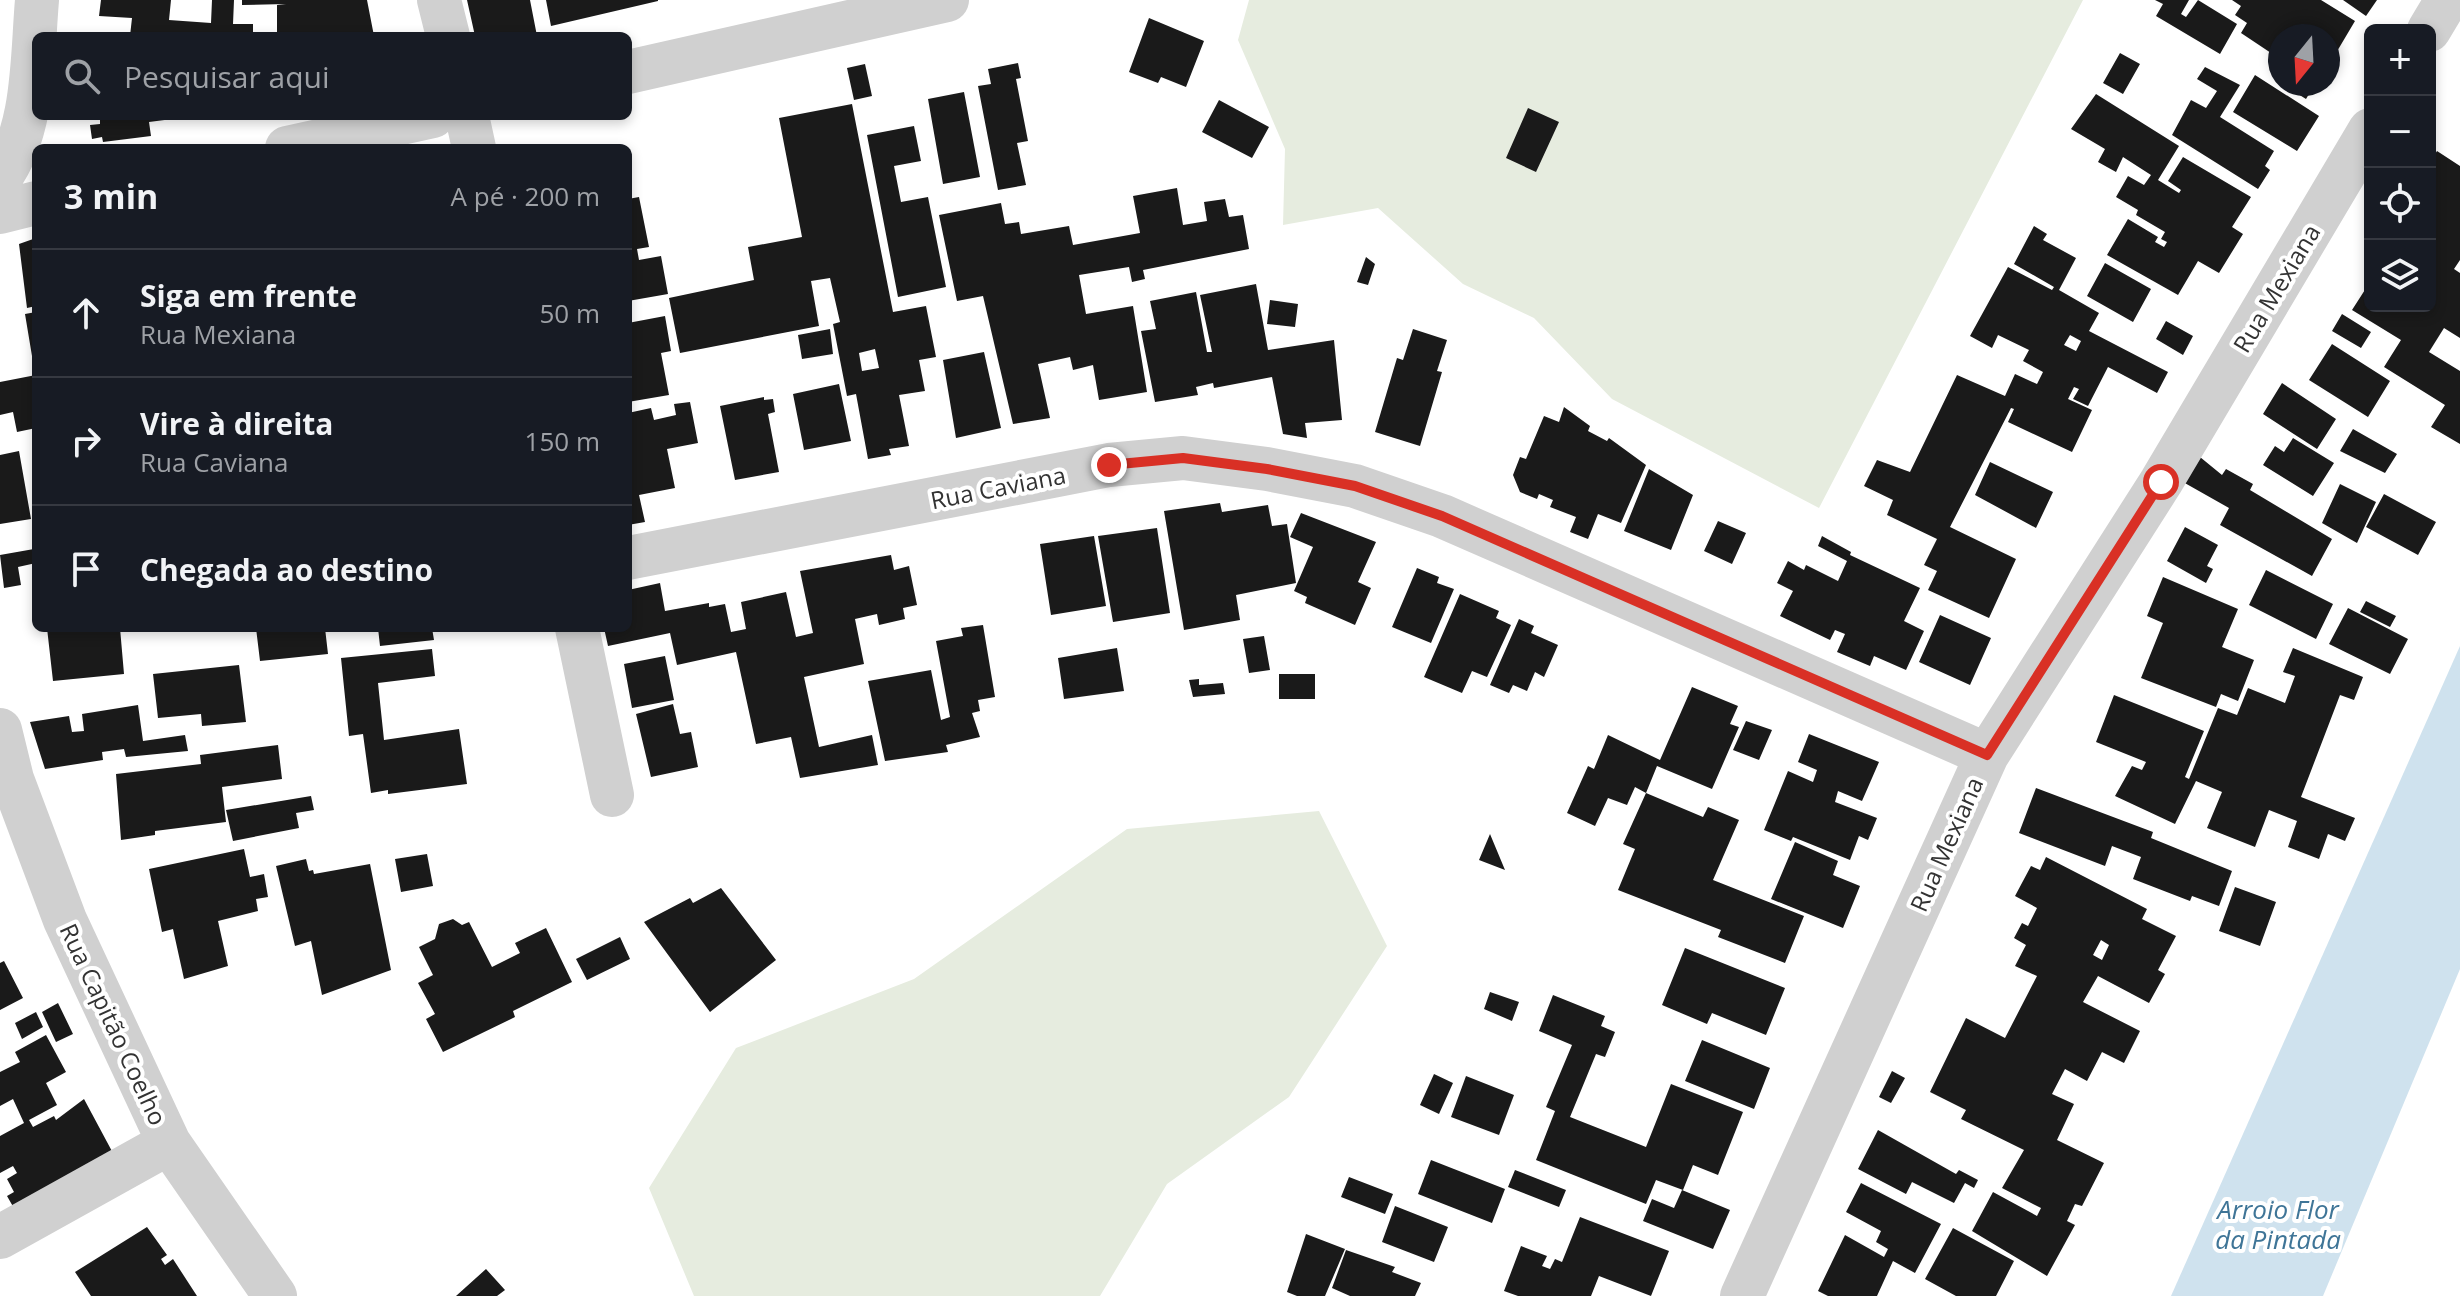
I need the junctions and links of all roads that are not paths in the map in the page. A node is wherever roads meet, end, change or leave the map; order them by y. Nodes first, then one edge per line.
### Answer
1 (37, 0) edge
2 (439, 0) edge
3 (947, 0) edge
4 (2447, 0) edge
5 (902, 4) edge
6 (2433, 24) edge
7 (34, 32) edge
8 (447, 32) edge
9 (32, 61) edge
10 (632, 71) edge
11 (415, 120) edge
12 (468, 120) edge
13 (2364, 140) edge
14 (305, 144) edge
15 (473, 144) edge
16 (0, 178) edge
17 (32, 204) edge
18 (0, 212) edge
19 (632, 557) edge
20 (578, 632) edge
21 (0, 730) edge
22 (1987, 755) junction
23 (612, 795) dead end
24 (169, 1143) junction
25 (0, 1237) edge
26 (275, 1296) edge
27 (1742, 1296) edge

1 - 7 street
2 - 8 street
3 - 5 street
4 - 6 street
5 - 10 street
9 - 16 street
11 - 14 street
12 - 15 street
13 - 22 street, Rua Mexiana
17 - 18 street
19 - 22 street, Rua Caviana
20 - 23 street
21 - 24 street, Rua Capitão Coelho
22 - 27 street, Rua Mexiana
24 - 25 street
24 - 26 street, Rua Capitão Coelho

